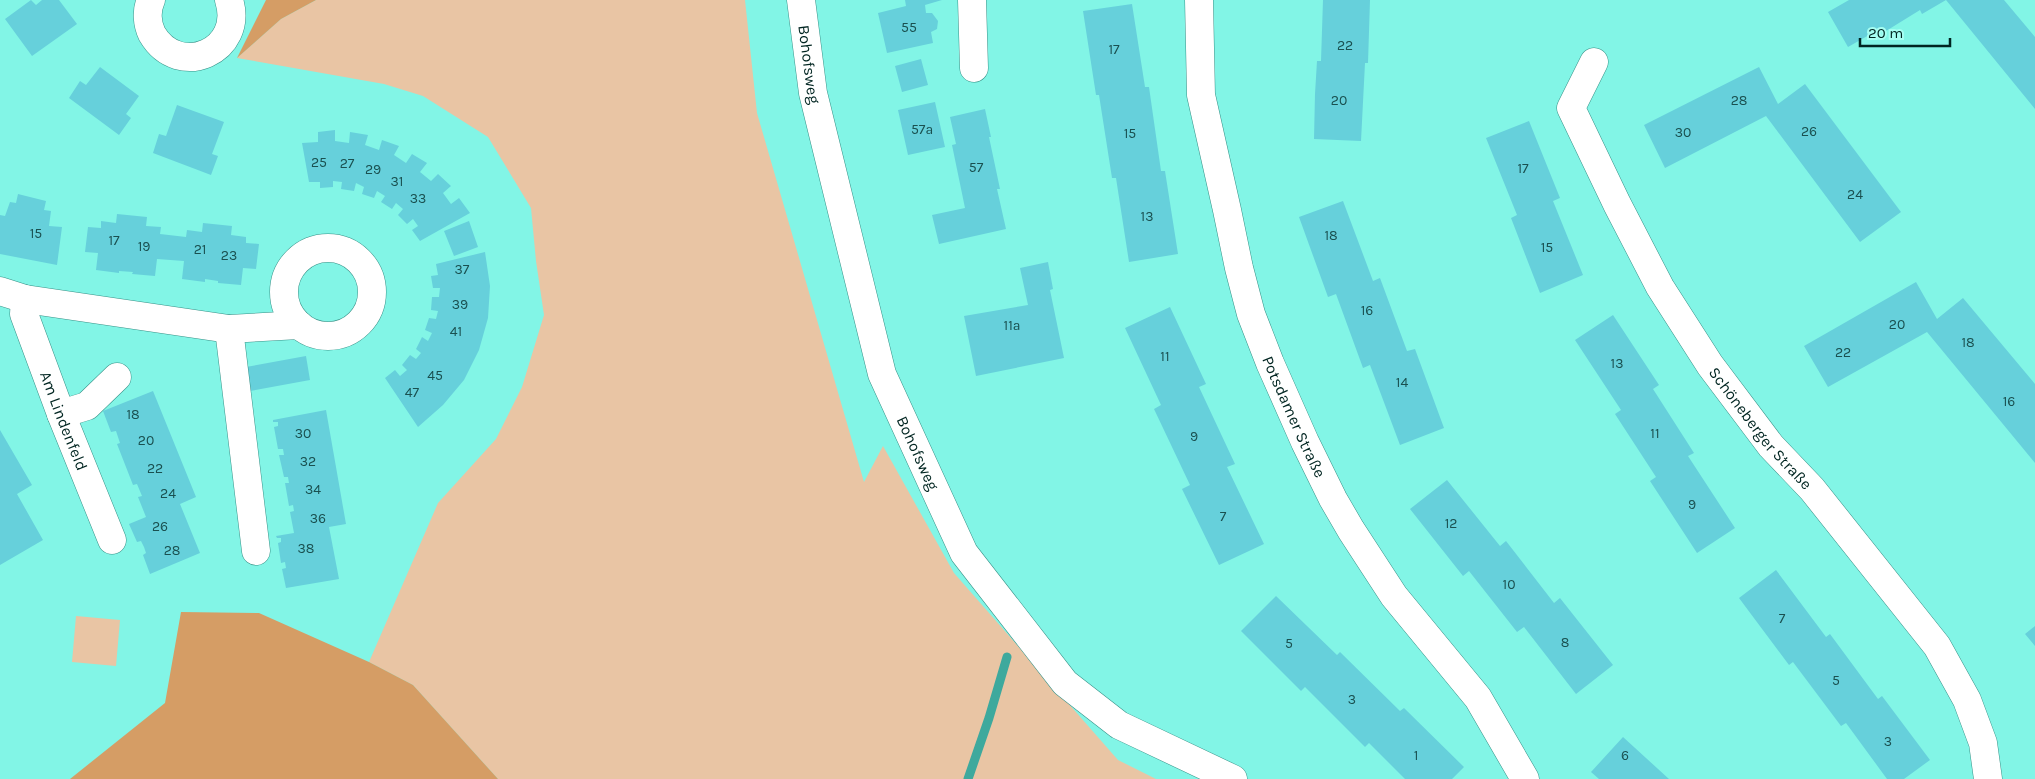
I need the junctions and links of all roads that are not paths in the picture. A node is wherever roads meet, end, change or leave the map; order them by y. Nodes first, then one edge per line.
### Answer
1 (229, 0) edge
2 (801, 0) edge
3 (972, 0) edge
4 (1199, 0) edge
5 (150, 1) edge
6 (1594, 62) dead end
7 (974, 68) dead end
8 (12, 295) edge
9 (299, 325) dead end
10 (229, 329) junction
11 (117, 377) dead end
12 (61, 414) junction
13 (112, 540) dead end
14 (256, 551) dead end
15 (1233, 779) edge
16 (1525, 779) edge
17 (1988, 779) edge

1 - 5 street
2 - 15 street, Bohofsweg
3 - 7 street
4 - 16 street, Potsdamer Straße
6 - 17 street, Schöneberger Straße
8 - 10 street, Am Lindenfeld
8 - 12 street, Am Lindenfeld
9 - 10 street, Am Lindenfeld
10 - 14 street
11 - 12 street
12 - 13 street, Am Lindenfeld

